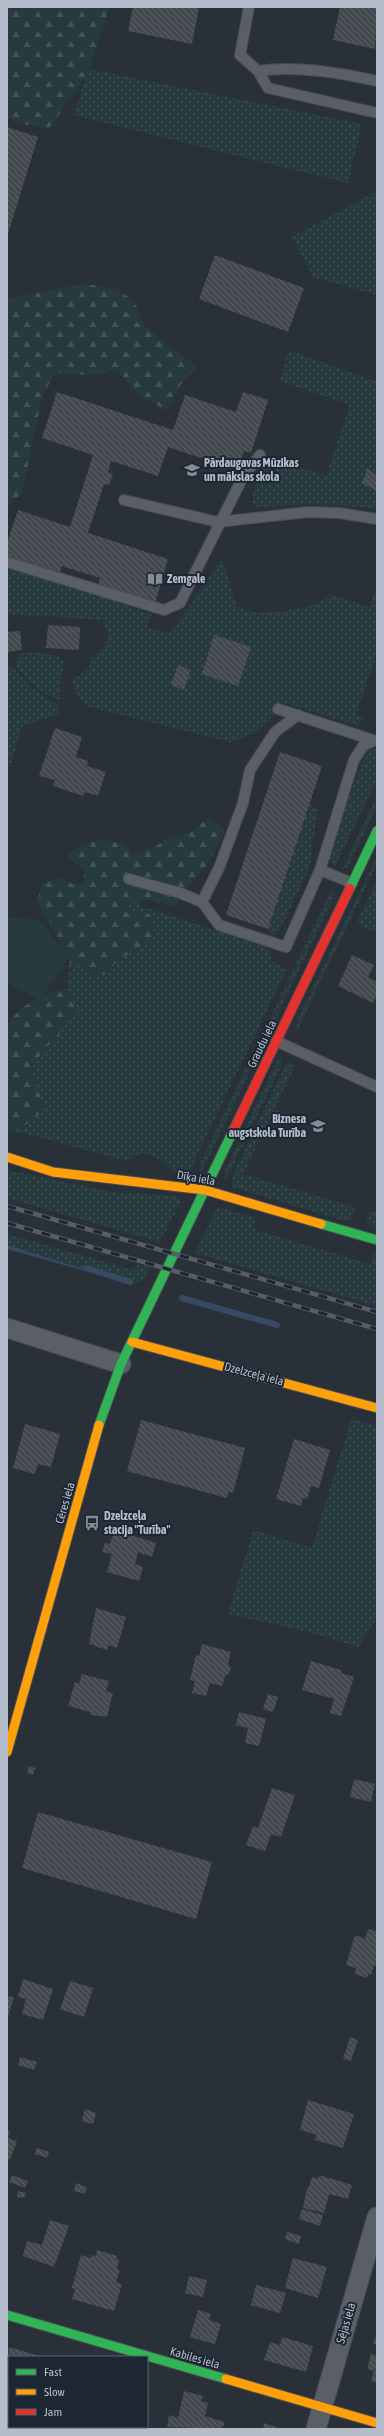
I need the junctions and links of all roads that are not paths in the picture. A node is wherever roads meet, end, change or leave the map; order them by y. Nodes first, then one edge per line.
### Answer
1 (249, 7) edge
2 (258, 71) junction
3 (377, 81) edge
4 (377, 113) edge
5 (260, 455) dead end
6 (124, 500) dead end
7 (377, 519) edge
8 (218, 522) junction
9 (7, 562) edge
10 (278, 709) dead end
11 (298, 715) junction
12 (375, 741) edge
13 (377, 831) edge
14 (320, 870) junction
15 (129, 879) dead end
16 (352, 883) junction
17 (202, 902) junction
18 (276, 1041) junction
19 (377, 1087) edge
20 (7, 1157) edge
21 (205, 1190) junction
22 (377, 1240) edge
23 (169, 1269) joint
24 (7, 1328) edge
25 (132, 1342) junction
26 (121, 1364) junction
27 (377, 1408) edge
28 (7, 1752) edge
29 (377, 2217) edge
30 (7, 2315) edge
31 (147, 2356) edge
32 (148, 2356) edge
33 (322, 2407) junction
34 (377, 2423) edge
35 (316, 2429) edge

1 - 2 lane
2 - 3 lane
2 - 4 lane
5 - 8 lane
6 - 8 lane
7 - 8 lane
8 - 9 lane
10 - 11 lane
11 - 12 lane
11 - 17 lane
12 - 14 lane
13 - 16 street, Graudu iela
14 - 16 lane
14 - 17 lane
15 - 17 lane
16 - 18 street, Graudu iela
18 - 19 lane
18 - 21 street, Graudu iela
20 - 21 street, Dīķa iela
21 - 22 street, Dīķa iela
21 - 23 street, Graudu iela
23 - 25 street, Cēres iela
24 - 26 street
25 - 26 street, Cēres iela
25 - 27 street, Dzelzceļa iela
26 - 28 street, Cēres iela
29 - 33 street, Sējas iela
30 - 31 street, Kabiles iela
32 - 33 street, Kabiles iela
33 - 34 street, Kabiles iela
33 - 35 street, Sējas iela

